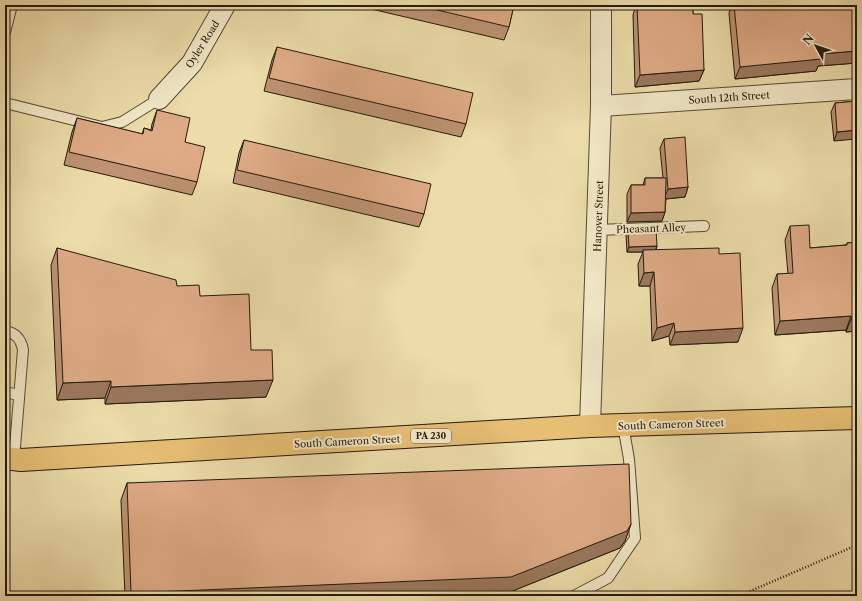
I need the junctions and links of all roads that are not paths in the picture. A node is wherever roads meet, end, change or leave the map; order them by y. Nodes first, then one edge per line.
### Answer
1 (12, 5) edge
2 (225, 5) edge
3 (601, 5) edge
4 (5, 32) edge
5 (857, 89) edge
6 (159, 99) joint
7 (5, 103) edge
8 (601, 106) junction
9 (704, 226) dead end
10 (597, 230) junction
11 (5, 331) edge
12 (5, 392) edge
13 (19, 395) junction
14 (857, 418) edge
15 (623, 425) junction
16 (590, 426) junction
17 (10, 459) edge
18 (574, 596) edge

1 - 4 lane
2 - 6 street, Oyler Road
3 - 8 street, Hanover Street
5 - 8 street, South 12th Street
6 - 7 lane
8 - 10 street, Hanover Street
9 - 10 lane, Pheasant Alley
10 - 16 street, Hanover Street
11 - 13 lane
12 - 13 lane
13 - 17 lane
14 - 15 main road, South Cameron Street / PA 230
15 - 16 main road, South Cameron Street / PA 230
15 - 18 lane
16 - 17 main road, South Cameron Street / PA 230

